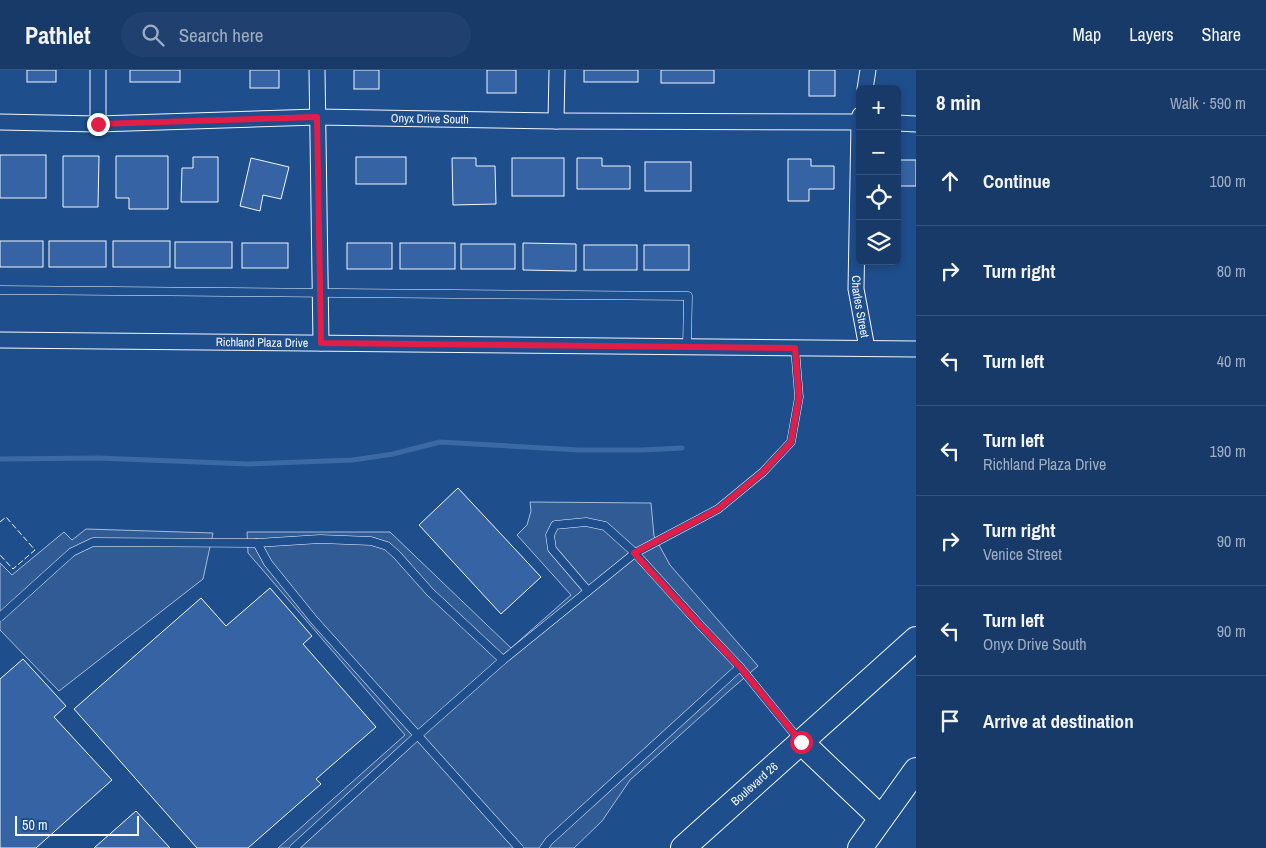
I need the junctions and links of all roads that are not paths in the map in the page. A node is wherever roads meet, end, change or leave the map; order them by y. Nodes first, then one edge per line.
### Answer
1 (98, 70) edge
2 (317, 70) edge
3 (557, 70) edge
4 (868, 70) edge
5 (866, 85) edge
6 (317, 117) junction
7 (856, 120) edge
8 (556, 121) junction
9 (0, 122) edge
10 (901, 123) edge
11 (98, 124) junction
12 (916, 124) edge
13 (859, 130) edge
14 (0, 290) edge
15 (320, 293) junction
16 (0, 340) edge
17 (321, 343) junction
18 (687, 346) junction
19 (795, 348) junction
20 (867, 348) junction
21 (916, 349) edge
22 (257, 543) junction
23 (634, 553) junction
24 (588, 591) junction
25 (0, 616) edge
26 (916, 639) edge
27 (503, 660) junction
28 (740, 667) junction
29 (417, 736) junction
30 (801, 742) junction
31 (916, 770) edge
32 (880, 818) junction
33 (294, 848) edge
34 (519, 848) edge
35 (544, 848) edge
36 (683, 848) edge
37 (860, 848) edge

1 - 11 street
2 - 6 street
3 - 8 street
4 - 5 street
6 - 8 street, Onyx Drive South
6 - 11 street, Onyx Drive South
6 - 15 street
7 - 8 street, Onyx Drive South
9 - 11 street, Onyx Drive South
10 - 12 street
13 - 20 street, Charles Street
14 - 15 lane
15 - 17 street
15 - 18 lane
16 - 17 street, Richland Plaza Drive
17 - 18 street, Richland Plaza Drive
18 - 19 street, Richland Plaza Drive
19 - 20 street, Richland Plaza Drive
19 - 23 lane
20 - 21 street, Richland Plaza Drive
22 - 25 lane
22 - 27 lane
22 - 29 lane
23 - 24 lane
23 - 24 lane
23 - 28 lane
24 - 27 lane
26 - 30 main road, Boulevard 26
27 - 29 lane
28 - 30 lane
28 - 35 lane
29 - 33 lane
29 - 34 lane
30 - 32 main road
30 - 36 main road, Boulevard 26
31 - 32 main road
32 - 37 main road

